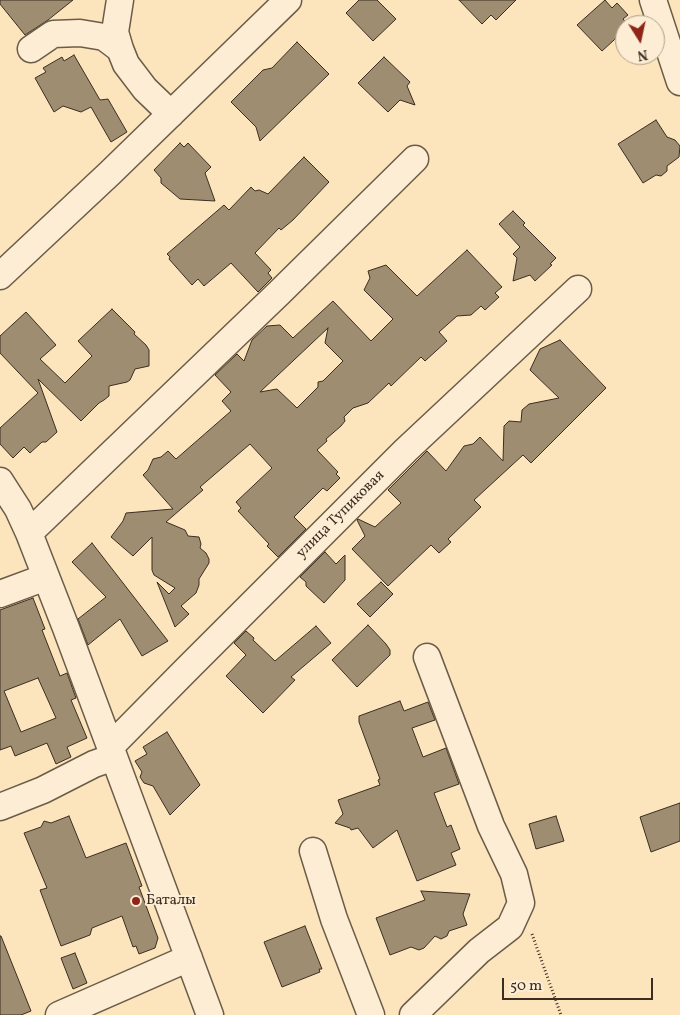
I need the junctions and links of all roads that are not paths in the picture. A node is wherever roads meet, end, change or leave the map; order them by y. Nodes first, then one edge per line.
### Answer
1 (120, 0) edge
2 (288, 0) edge
3 (653, 0) edge
4 (31, 49) dead end
5 (120, 49) junction
6 (680, 82) edge
7 (171, 114) junction
8 (415, 159) dead end
9 (0, 276) edge
10 (578, 289) dead end
11 (0, 481) edge
12 (29, 533) junction
13 (46, 577) junction
14 (0, 594) edge
15 (427, 657) dead end
16 (112, 752) junction
17 (0, 807) edge
18 (313, 851) dead end
19 (189, 958) junction
20 (59, 1015) edge
21 (210, 1015) edge
22 (371, 1015) edge
23 (413, 1015) edge

1 - 5 street
2 - 7 street
3 - 6 street
4 - 5 street
5 - 7 street
7 - 9 street
8 - 12 street
10 - 16 street, улица Тупиковая
11 - 12 street
12 - 13 street
13 - 14 street
13 - 16 street
15 - 23 street
16 - 17 street
16 - 19 street
18 - 22 street
19 - 20 street
19 - 21 street

